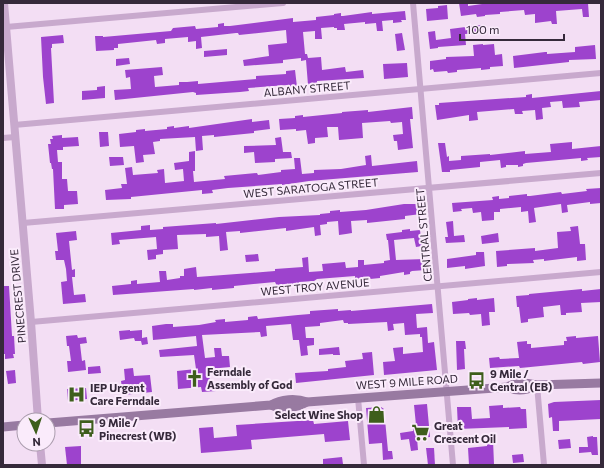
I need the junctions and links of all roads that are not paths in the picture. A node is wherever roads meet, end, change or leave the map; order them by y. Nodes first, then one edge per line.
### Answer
1 (4, 3) edge
2 (283, 3) edge
3 (414, 3) edge
4 (6, 27) junction
5 (5, 45) edge
6 (601, 73) edge
7 (421, 89) junction
8 (14, 125) junction
9 (15, 137) junction
10 (3, 138) edge
11 (601, 173) edge
12 (429, 188) junction
13 (23, 223) junction
14 (601, 272) edge
15 (438, 286) junction
16 (31, 322) junction
17 (601, 383) edge
18 (537, 386) junction
19 (447, 391) junction
20 (358, 398) junction
21 (37, 412) edge
22 (56, 422) edge
23 (16, 426) edge
24 (3, 427) edge
25 (41, 452) edge
26 (42, 465) edge
27 (364, 465) edge
28 (453, 465) edge
29 (544, 465) edge

1 - 4 street, PINECREST DRIVE
2 - 4 street
3 - 7 street, CENTRAL STREET
4 - 5 street, PINECREST DRIVE
5 - 8 street, PINECREST DRIVE
6 - 7 street, ALBANY STREET
7 - 8 street, ALBANY STREET
7 - 12 street, CENTRAL STREET
8 - 9 street, PINECREST DRIVE
9 - 10 street
9 - 13 street, PINECREST DRIVE
11 - 12 street, WEST SARATOGA STREET
12 - 13 street, WEST SARATOGA STREET
12 - 15 street, CENTRAL STREET
13 - 16 street, PINECREST DRIVE
14 - 15 street, WEST TROY AVENUE
15 - 16 street, WEST TROY AVENUE
15 - 19 street, CENTRAL STREET
16 - 21 street, PINECREST DRIVE
17 - 18 main road, WEST 9 MILE ROAD
18 - 19 main road, WEST 9 MILE ROAD
18 - 29 street
19 - 20 main road, WEST 9 MILE ROAD
19 - 28 street, CENTRAL STREET
20 - 22 main road, WEST 9 MILE ROAD
20 - 27 street
23 - 24 main road
25 - 26 street

